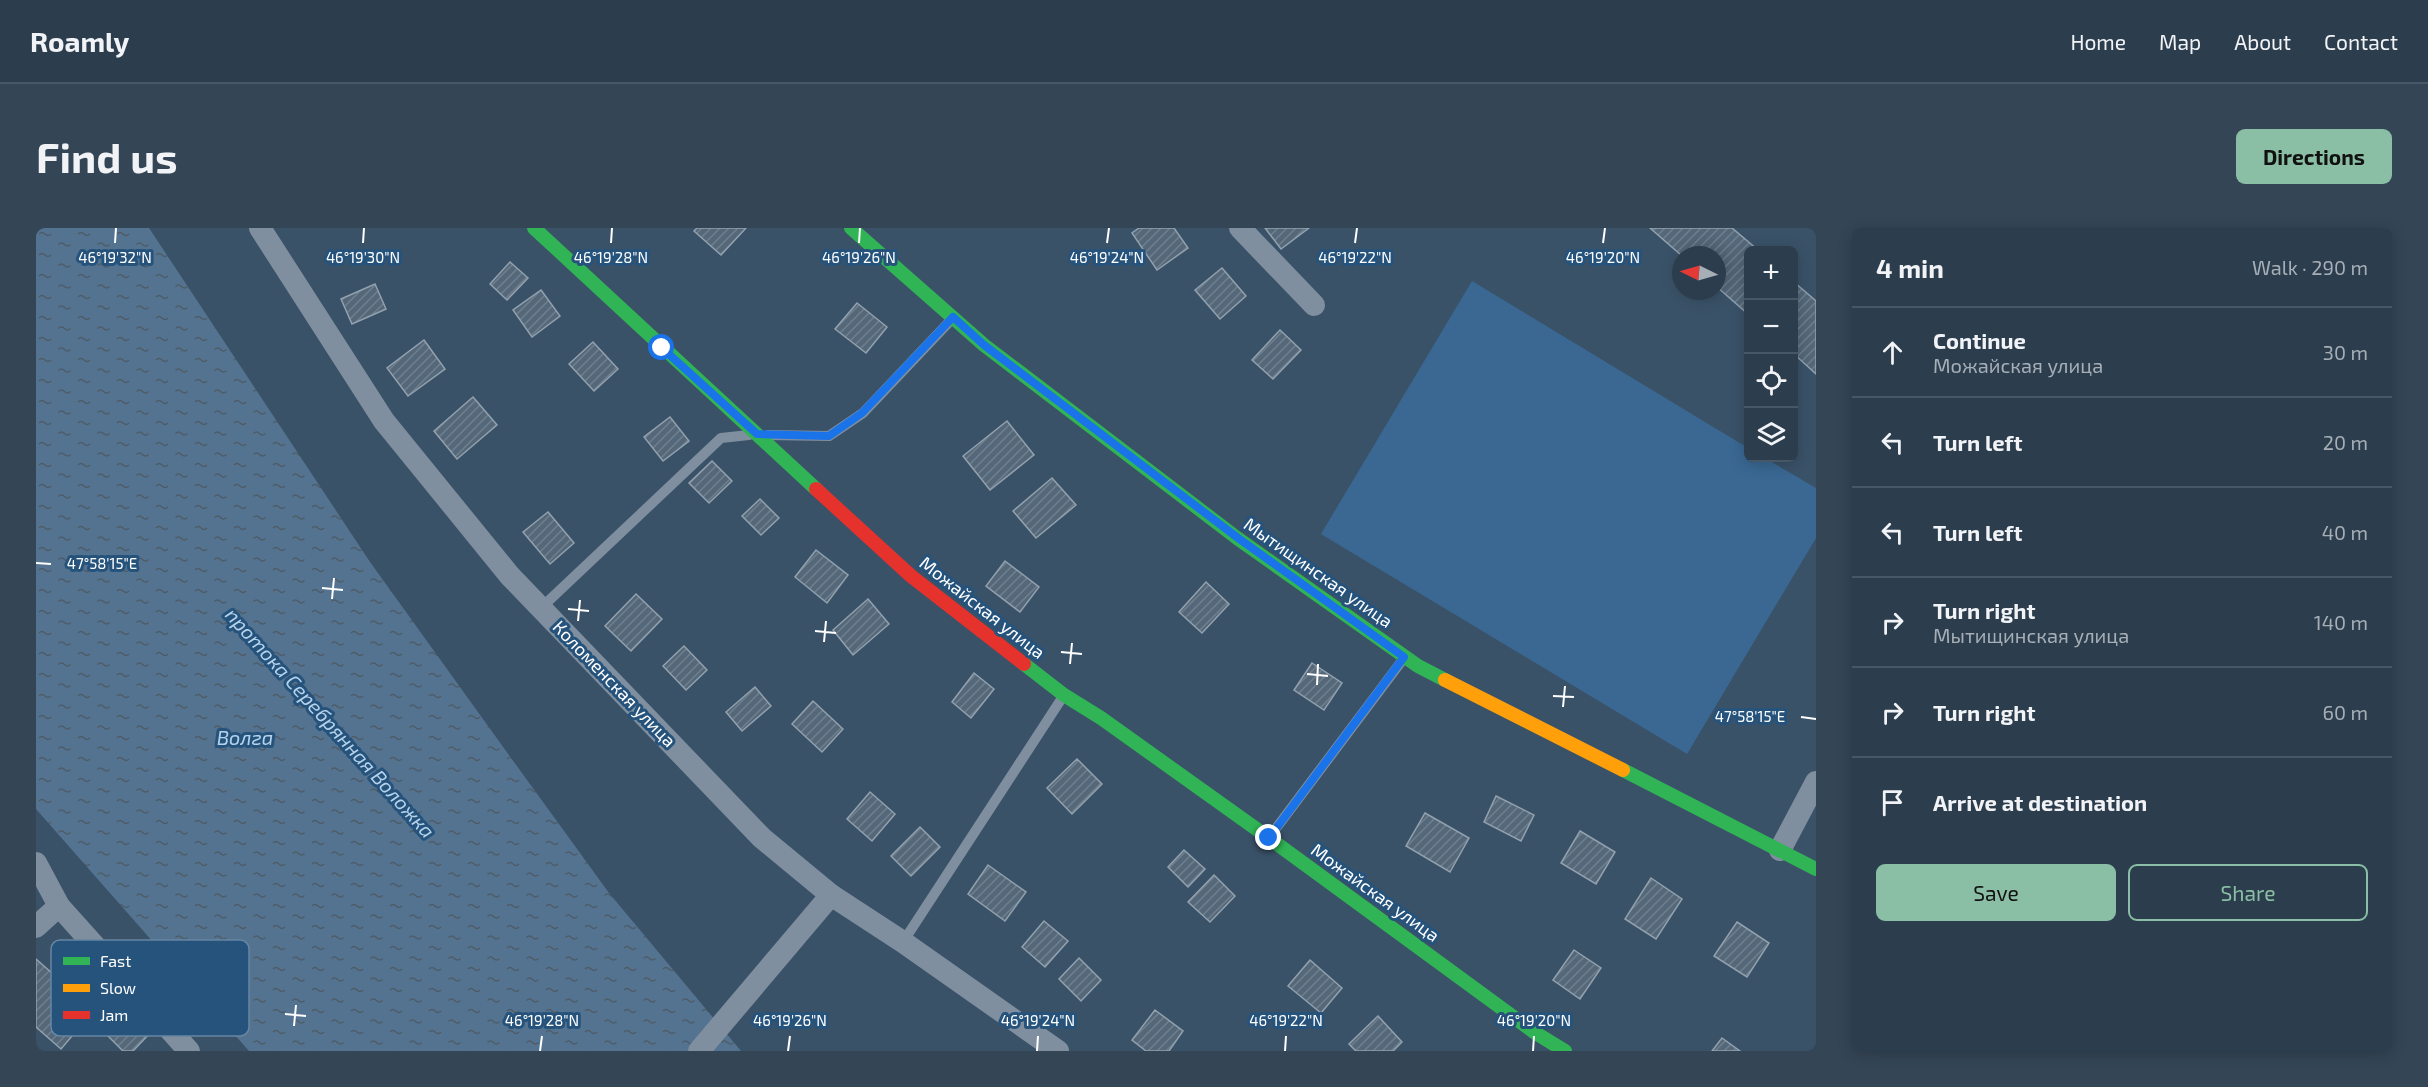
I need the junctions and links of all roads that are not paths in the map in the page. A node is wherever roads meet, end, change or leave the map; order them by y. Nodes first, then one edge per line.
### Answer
1 (260, 228) edge
2 (534, 228) edge
3 (851, 228) edge
4 (1240, 228) edge
5 (1314, 305) dead end
6 (953, 317) junction
7 (757, 434) junction
8 (540, 608) junction
9 (1404, 657) junction
10 (1064, 695) junction
11 (1816, 782) edge
12 (1269, 838) junction
13 (1780, 850) junction
14 (36, 863) edge
15 (1816, 869) edge
16 (831, 896) junction
17 (59, 906) junction
18 (36, 927) edge
19 (89, 940) edge
20 (903, 942) junction
21 (176, 1036) edge
22 (189, 1051) edge
23 (699, 1051) edge
24 (1058, 1051) edge
25 (1565, 1051) edge

1 - 8 street, Коломенская улица
2 - 7 street, Можайская улица
3 - 6 street, Мытищинская улица
4 - 5 street
6 - 7 lane
6 - 9 street, Мытищинская улица
7 - 8 lane
7 - 10 street, Можайская улица
8 - 16 street, Коломенская улица
9 - 12 lane
9 - 13 street, Мытищинская улица
10 - 12 street, Можайская улица
10 - 20 lane
11 - 13 street
12 - 25 street, Можайская улица
13 - 15 street, Мытищинская улица
14 - 17 street
16 - 20 street, Коломенская улица
16 - 23 street
17 - 18 street
17 - 19 street
20 - 24 street, Коломенская улица
21 - 22 street

